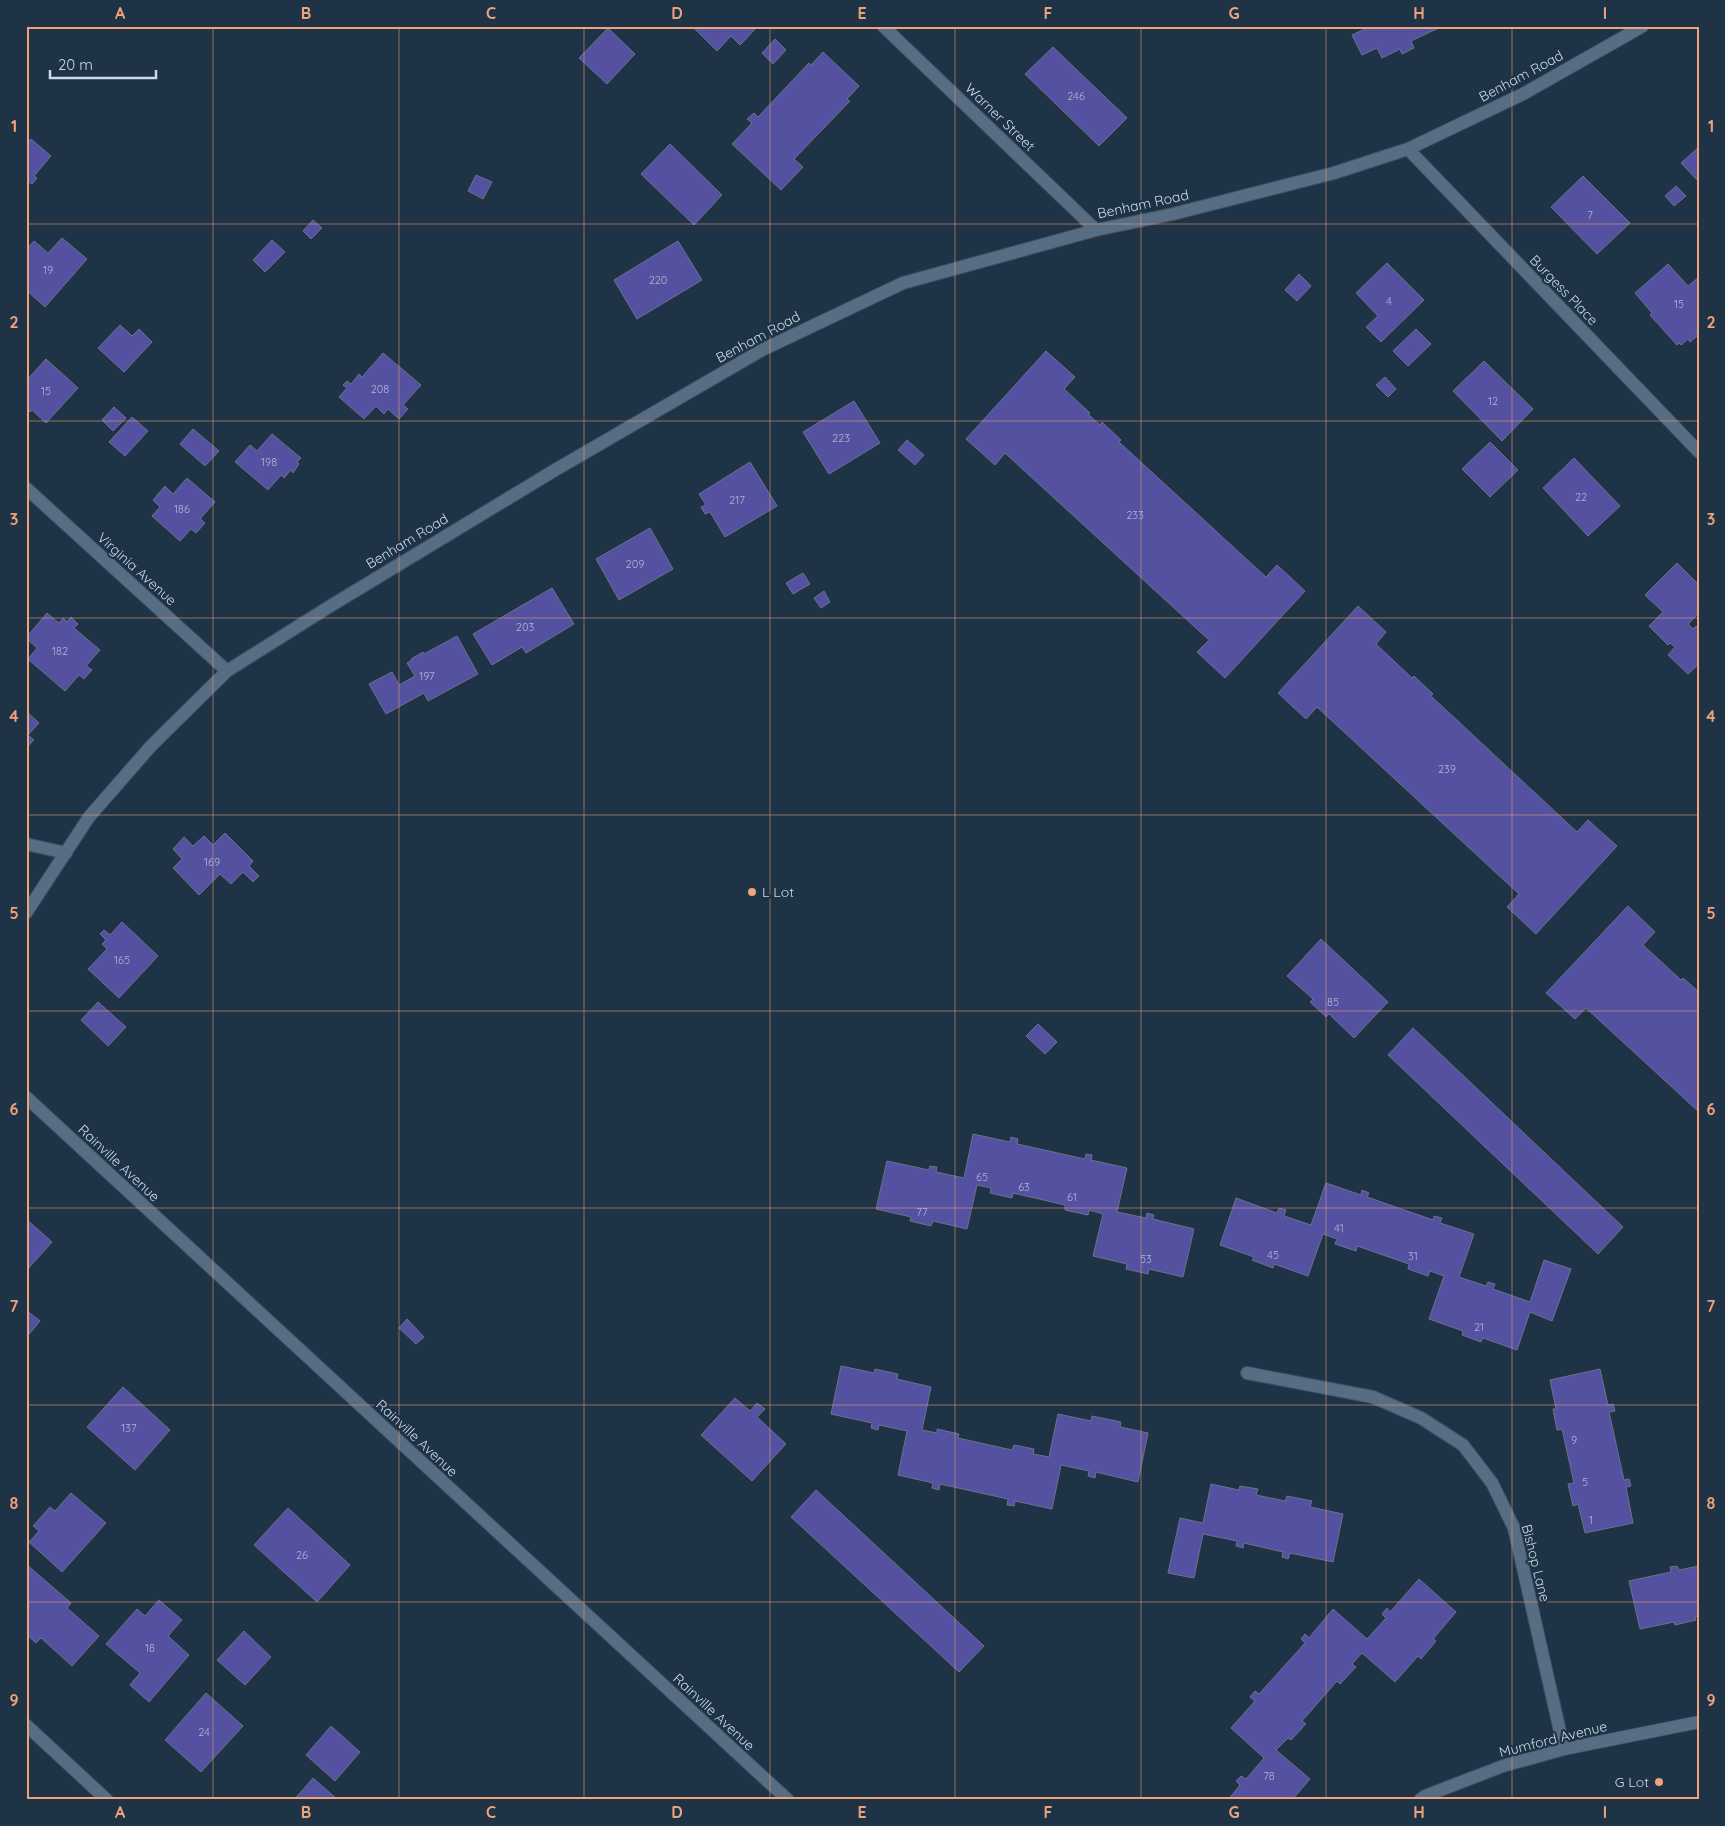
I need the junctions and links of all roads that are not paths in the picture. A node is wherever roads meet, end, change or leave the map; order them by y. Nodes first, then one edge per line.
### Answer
1 (883, 26) edge
2 (1643, 26) edge
3 (1408, 149) junction
4 (1096, 230) junction
5 (1699, 452) edge
6 (26, 488) edge
7 (227, 671) junction
8 (26, 844) edge
9 (66, 853) junction
10 (26, 913) edge
11 (26, 1097) edge
12 (1247, 1373) dead end
13 (1699, 1722) edge
14 (26, 1725) edge
15 (1564, 1749) junction
16 (107, 1800) edge
17 (788, 1800) edge
18 (1420, 1800) edge

1 - 4 street, Warner Street
2 - 3 street, Benham Road
3 - 4 street, Benham Road
3 - 5 street, Burgess Place
4 - 7 street, Benham Road
6 - 7 street, Virginia Avenue
7 - 9 street, Benham Road
8 - 9 street
9 - 10 street, Benham Road
11 - 17 street, Rainville Avenue
12 - 15 street, Bishop Lane
13 - 15 street, Mumford Avenue
14 - 16 street
15 - 18 street, Mumford Avenue

